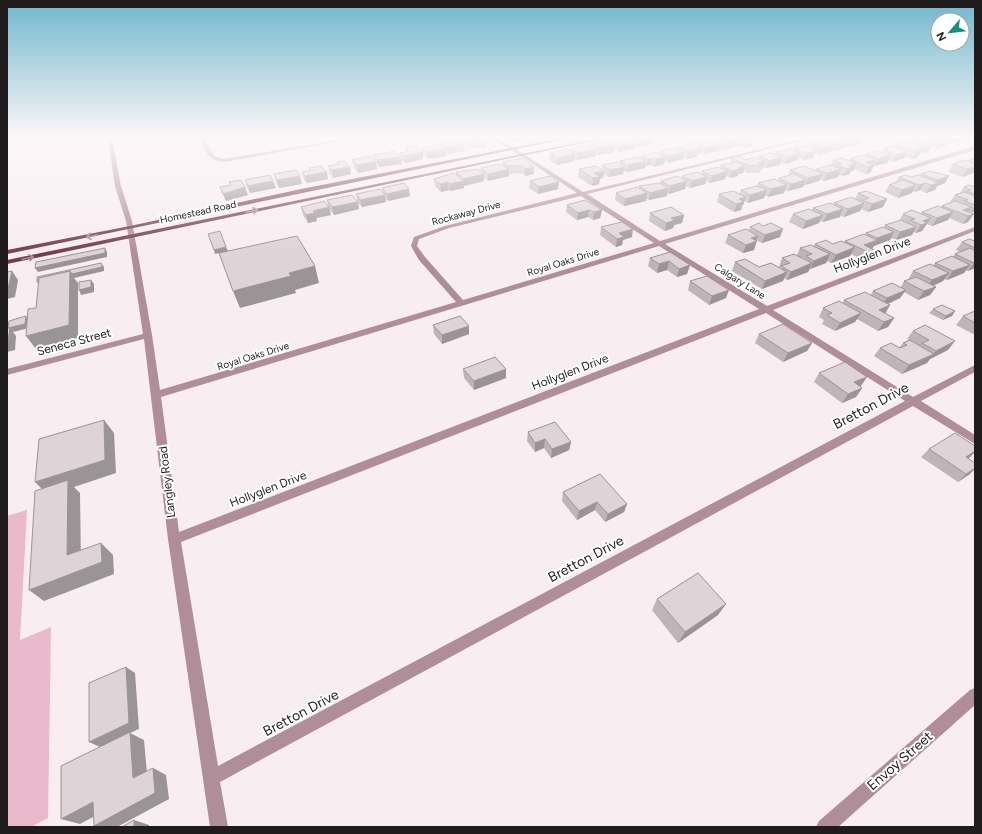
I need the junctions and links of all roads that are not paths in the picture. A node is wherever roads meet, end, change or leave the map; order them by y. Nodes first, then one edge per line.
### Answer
1 (116, 177) edge
2 (373, 177) edge
3 (391, 177) edge
4 (416, 177) edge
5 (555, 177) edge
6 (650, 177) edge
7 (879, 177) edge
8 (396, 181) junction
9 (301, 191) junction
10 (580, 194) junction
11 (306, 200) junction
12 (975, 229) edge
13 (131, 232) junction
14 (659, 243) junction
15 (7, 252) edge
16 (7, 262) edge
17 (461, 303) junction
18 (765, 310) junction
19 (148, 334) junction
20 (975, 368) edge
21 (7, 372) edge
22 (156, 395) junction
23 (914, 401) junction
24 (975, 440) edge
25 (174, 539) junction
26 (975, 695) edge
27 (212, 778) junction
28 (219, 827) edge
29 (825, 827) edge

1 - 13 street, Langley Road
2 - 9 main road, Homestead Road
3 - 8 main road
4 - 8 main road, Homestead Road
5 - 10 street, Calgary Lane
6 - 10 street, Rockaway Drive
7 - 14 street, Royal Oaks Drive
8 - 11 main road, Homestead Road
9 - 11 main road
9 - 13 main road, Homestead Road
10 - 14 street, Calgary Lane
10 - 17 street, Rockaway Drive
13 -> 11 main road, Homestead Road
12 - 18 street, Hollyglen Drive
13 -> 15 main road, Homestead Road
16 -> 13 main road, Homestead Road
13 - 19 street, Langley Road
14 - 17 street, Royal Oaks Drive
14 - 18 street, Calgary Lane
17 - 22 street, Royal Oaks Drive
18 - 23 street, Calgary Lane
18 - 25 street, Hollyglen Drive
19 - 21 street, Seneca Street
19 - 22 street, Langley Road
20 - 23 street, Bretton Drive
22 - 25 street, Langley Road
23 - 24 street, Calgary Lane
23 - 27 street, Bretton Drive
25 - 27 street, Langley Road
26 - 29 street, Envoy Street
27 - 28 street, Langley Road

